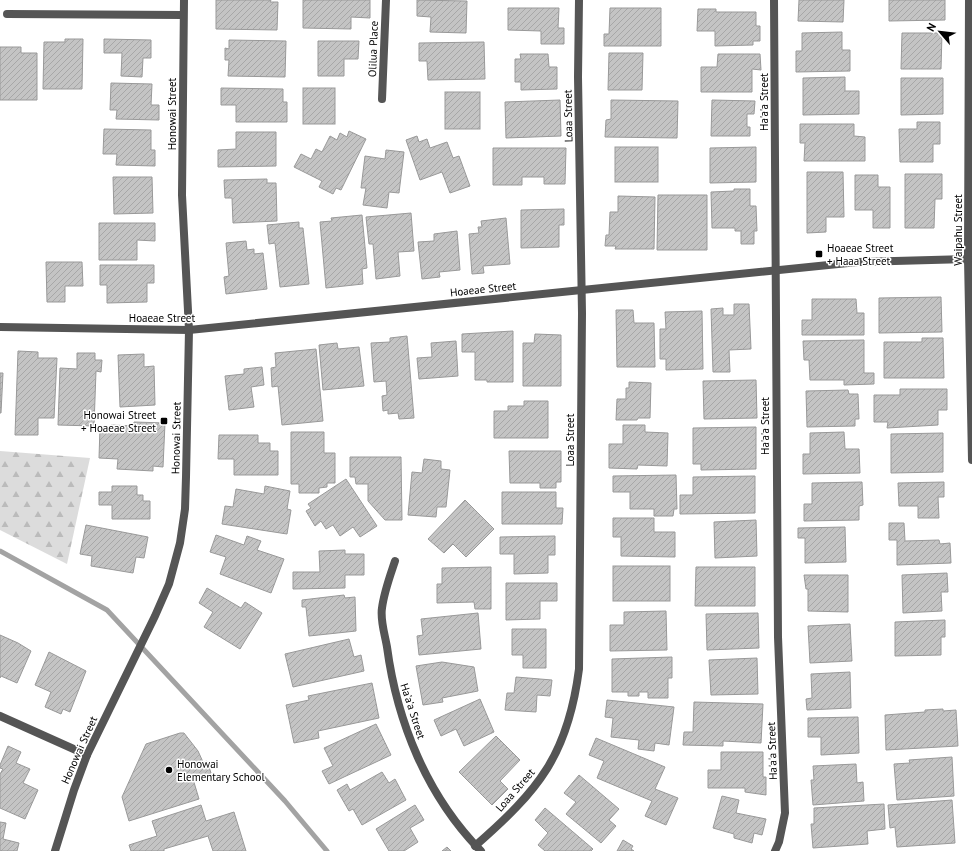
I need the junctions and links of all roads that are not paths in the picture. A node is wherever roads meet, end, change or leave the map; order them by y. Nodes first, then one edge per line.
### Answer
1 (184, 0) edge
2 (386, 0) edge
3 (579, 0) edge
4 (774, 0) edge
5 (969, 0) edge
6 (6, 14) dead end
7 (183, 15) junction
8 (382, 99) dead end
9 (968, 259) junction
10 (775, 271) junction
11 (582, 290) junction
12 (0, 328) edge
13 (189, 330) junction
14 (972, 460) edge
15 (395, 561) dead end
16 (0, 716) edge
17 (87, 755) junction
18 (478, 848) edge
19 (55, 851) edge
20 (775, 851) edge

1 - 7 street, Honowai Street
2 - 8 street, Olilua Place
3 - 11 street, Loaa Street
4 - 10 street, Ha'a'a Street
5 - 9 street, Waipahu Street
6 - 7 street
7 - 13 street, Honowai Street
9 - 10 street, Hoaeae Street
9 - 14 street, Waipahu Street
10 - 11 street, Hoaeae Street
10 - 20 street, Ha'a'a Street
11 - 13 street, Hoaeae Street
11 - 18 street, Loaa Street
12 - 13 street, Hoaeae Street
13 - 17 street, Honowai Street
15 - 18 street, Ha'a'a Street
16 - 17 street
17 - 19 street, Honowai Street

